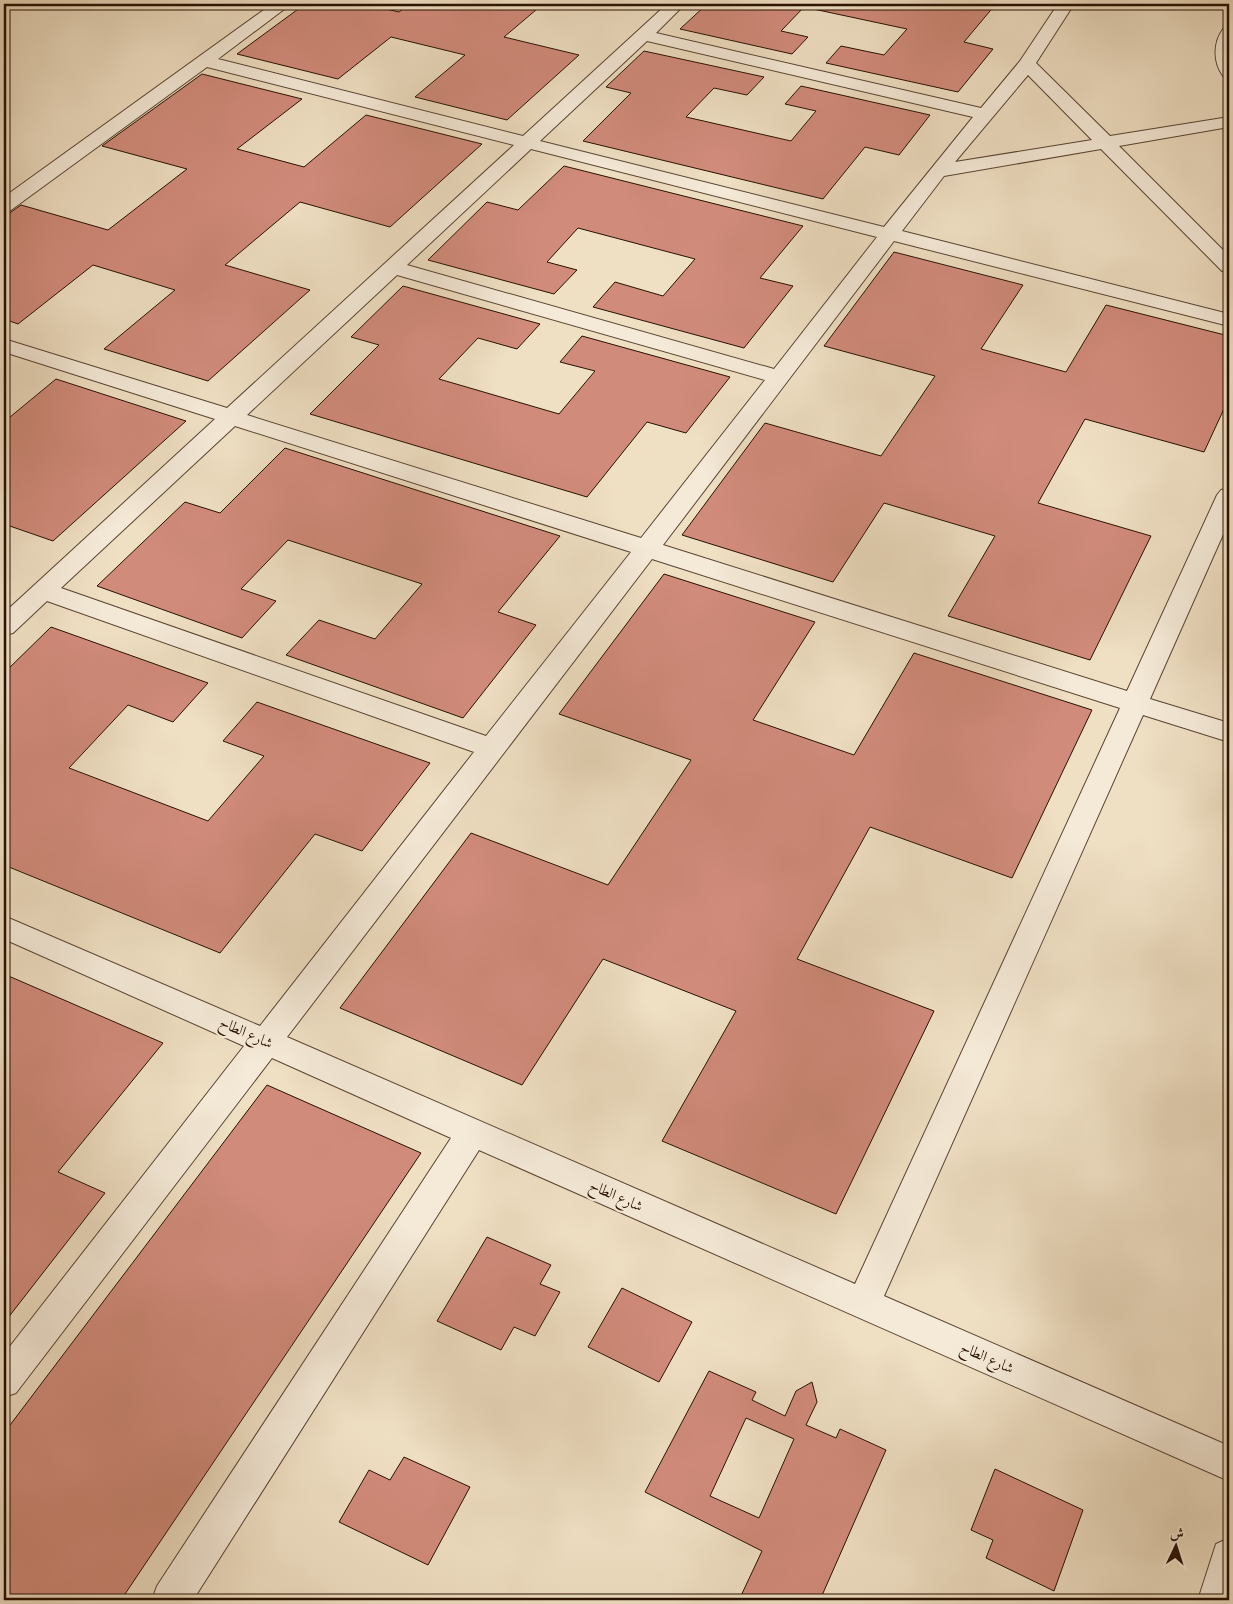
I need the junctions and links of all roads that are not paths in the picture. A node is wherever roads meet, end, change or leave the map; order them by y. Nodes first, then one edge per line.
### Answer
1 (283, 4) edge
2 (677, 4) edge
3 (1066, 4) edge
4 (1229, 34) edge
5 (644, 35) junction
6 (203, 61) junction
7 (1027, 64) junction
8 (1229, 72) edge
9 (985, 114) junction
10 (1229, 122) edge
11 (527, 143) junction
12 (1106, 143) junction
13 (938, 172) junction
14 (4, 206) edge
15 (889, 235) junction
16 (392, 267) junction
17 (1229, 267) edge
18 (1229, 320) edge
19 (4, 345) edge
20 (779, 377) junction
21 (231, 417) junction
22 (1229, 495) edge
23 (646, 548) junction
24 (43, 591) junction
25 (4, 627) edge
26 (1135, 703) junction
27 (1229, 733) edge
28 (491, 748) junction
29 (4, 927) edge
30 (265, 1041) junction
31 (472, 1133) junction
32 (863, 1304) junction
33 (4, 1381) edge
34 (1229, 1464) edge
35 (1229, 1557) edge
36 (171, 1600) edge
37 (1217, 1600) edge

1 - 6 street
2 - 5 street
3 - 7 street
4 - 8 street
5 - 9 street
5 - 11 street
6 - 11 street
6 - 14 street
7 - 9 street
7 - 12 street
9 - 13 street
10 - 12 street
11 - 15 street
11 - 16 street
12 - 13 street
12 - 17 street
13 - 15 street
15 - 18 street
15 - 20 street
16 - 20 street
16 - 21 street
19 - 21 street
20 - 23 street
21 - 23 street
21 - 24 street
22 - 26 street
23 - 26 street
23 - 28 street
24 - 25 street
24 - 28 street
26 - 27 street
26 - 32 street
28 - 30 street
29 - 30 street, شارع الطاح
30 - 31 street, شارع الطاح
30 - 33 street
31 - 32 street, شارع الطاح
31 - 36 street
32 - 34 street, شارع الطاح
35 - 37 street

